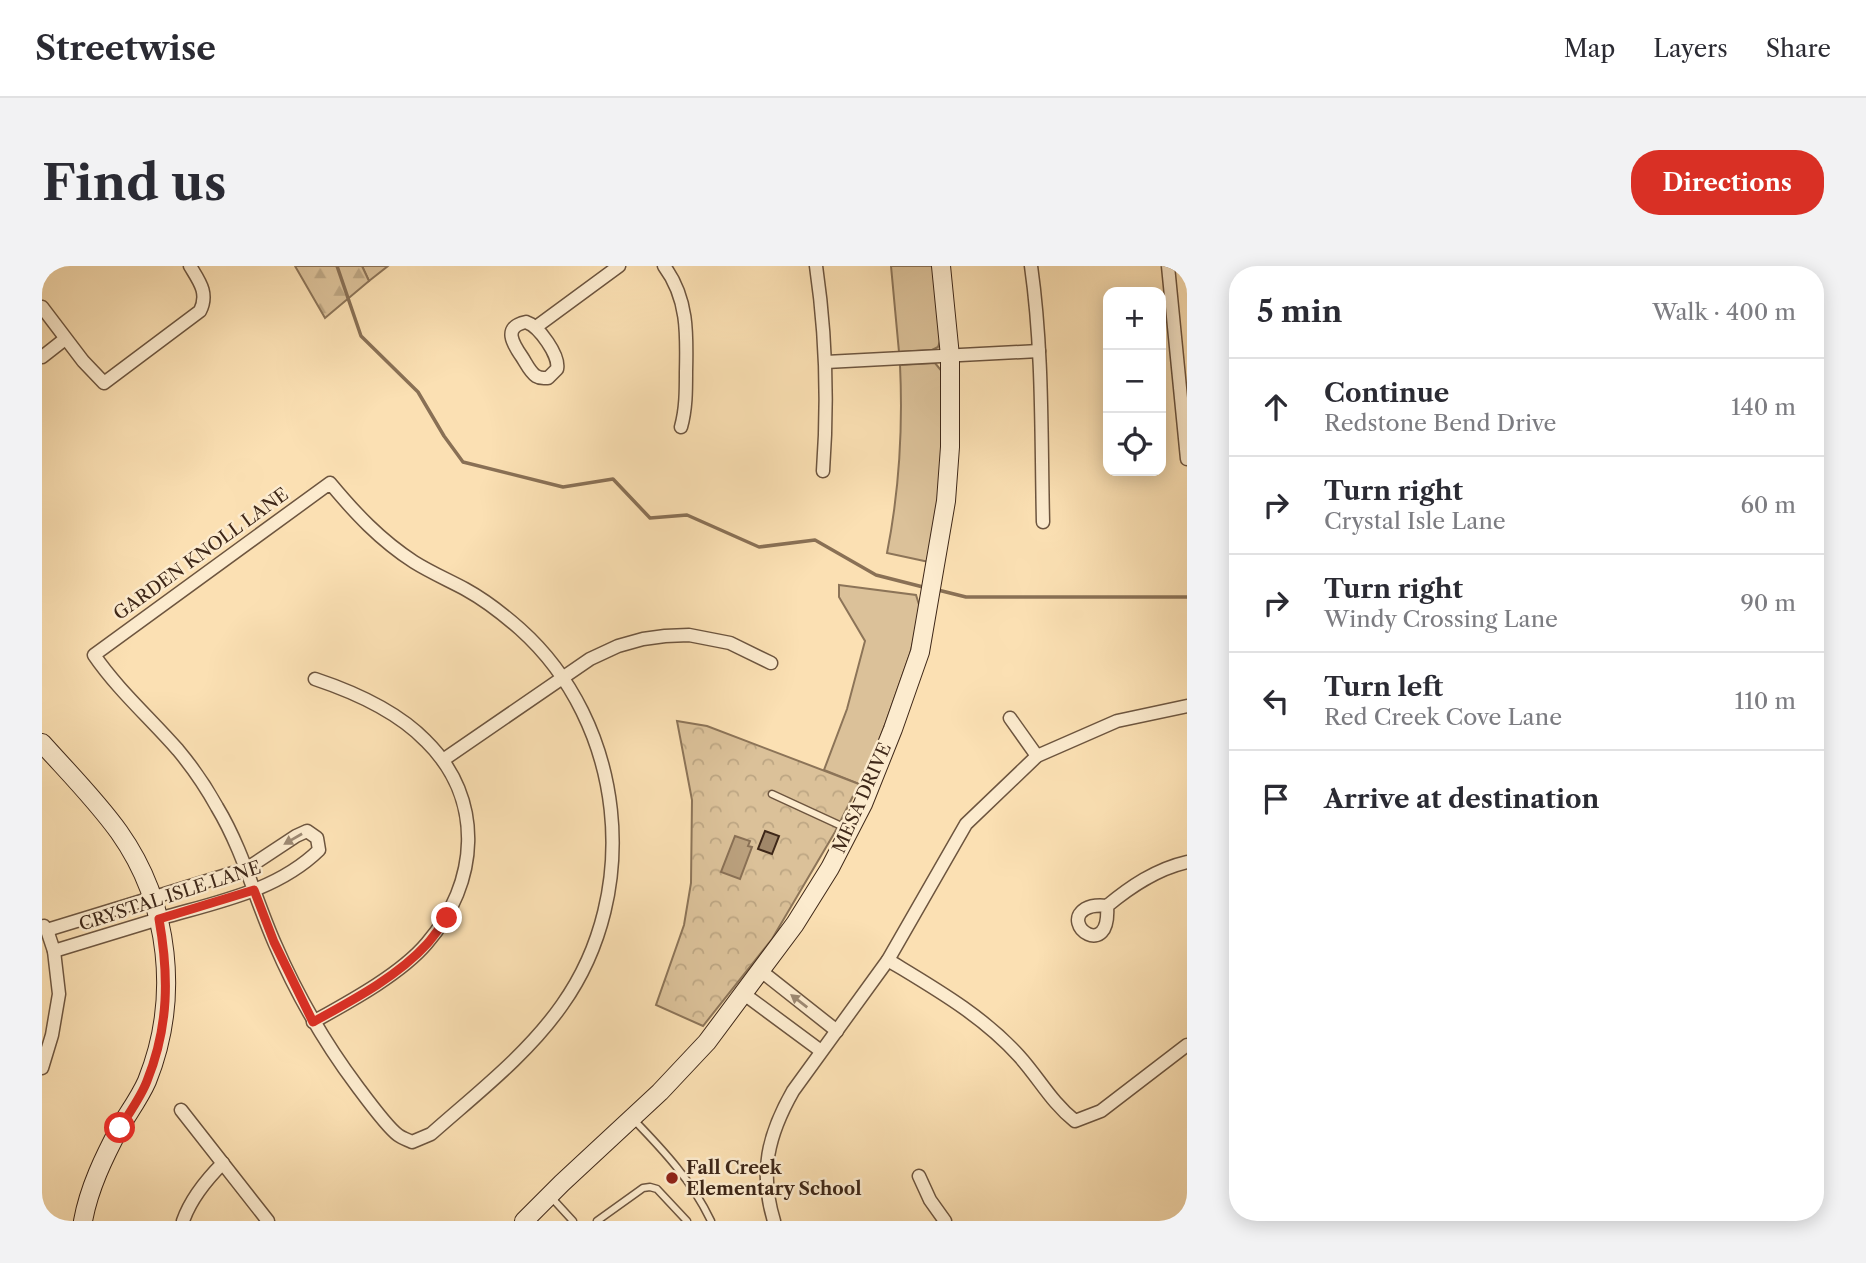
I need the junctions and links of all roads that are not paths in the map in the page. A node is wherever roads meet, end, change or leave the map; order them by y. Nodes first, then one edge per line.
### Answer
1 (190, 266) edge
2 (619, 266) edge
3 (664, 266) edge
4 (816, 266) edge
5 (941, 266) edge
6 (1031, 266) edge
7 (1168, 266) edge
8 (42, 307) edge
9 (536, 327) junction
10 (65, 339) junction
11 (1039, 351) junction
12 (1182, 352) edge
13 (950, 356) junction
14 (42, 357) edge
15 (826, 362) junction
16 (681, 427) dead end
17 (1187, 459) edge
18 (823, 471) dead end
19 (1043, 522) dead end
20 (771, 663) dead end
21 (315, 679) dead end
22 (562, 679) junction
23 (1187, 706) edge
24 (1010, 718) dead end
25 (42, 743) edge
26 (1037, 756) junction
27 (443, 760) junction
28 (772, 794) dead end
29 (850, 830) junction
30 (1187, 862) edge
31 (246, 869) junction
32 (254, 890) junction
33 (153, 898) junction
34 (1107, 906) dead end
35 (159, 919) junction
36 (44, 927) edge
37 (54, 951) junction
38 (888, 960) junction
39 (761, 971) junction
40 (744, 994) junction
41 (313, 1022) junction
42 (837, 1031) junction
43 (1187, 1045) edge
44 (821, 1051) junction
45 (42, 1068) edge
46 (181, 1110) dead end
47 (633, 1118) junction
48 (223, 1163) junction
49 (919, 1176) dead end
50 (550, 1195) junction
51 (83, 1221) edge
52 (183, 1221) edge
53 (268, 1221) edge
54 (524, 1221) edge
55 (573, 1221) edge
56 (597, 1221) edge
57 (687, 1221) edge
58 (711, 1221) edge
59 (774, 1221) edge
60 (945, 1221) edge

1 - 10 street
2 - 9 street
3 - 16 street
4 - 15 street
5 - 13 street, MESA DRIVE
6 - 11 street
7 - 12 street
8 - 10 street
9 - 9 street
10 - 14 street
11 - 13 street
11 - 19 street
12 - 17 street
13 - 15 street
13 - 29 street, MESA DRIVE
15 - 18 street
20 - 22 street
21 - 27 street
22 - 27 street
22 - 31 street, GARDEN KNOLL LANE
22 - 41 street
23 - 26 street
24 - 26 street
25 - 33 street
26 - 38 street
27 - 41 street
28 - 29 lane
29 - 39 street, MESA DRIVE
30 - 34 street
31 - 32 street
32 -> 31 street, CRYSTAL ISLE LANE
31 - 33 street, CRYSTAL ISLE LANE
32 - 35 street, CRYSTAL ISLE LANE
32 - 41 street
33 - 35 street
33 - 36 street, CRYSTAL ISLE LANE
35 - 37 street, CRYSTAL ISLE LANE
35 - 51 street
36 - 37 street
37 - 45 street
38 - 42 street
38 - 43 street
39 - 40 street, MESA DRIVE
42 -> 39 street
40 - 44 street
40 - 47 street, MESA DRIVE
42 - 44 street
44 - 59 street
46 - 48 street
47 - 50 street, MESA DRIVE
47 - 58 lane
48 - 52 street
48 - 53 street
49 - 60 street
50 - 54 street, MESA DRIVE
50 - 55 lane
56 - 57 lane

